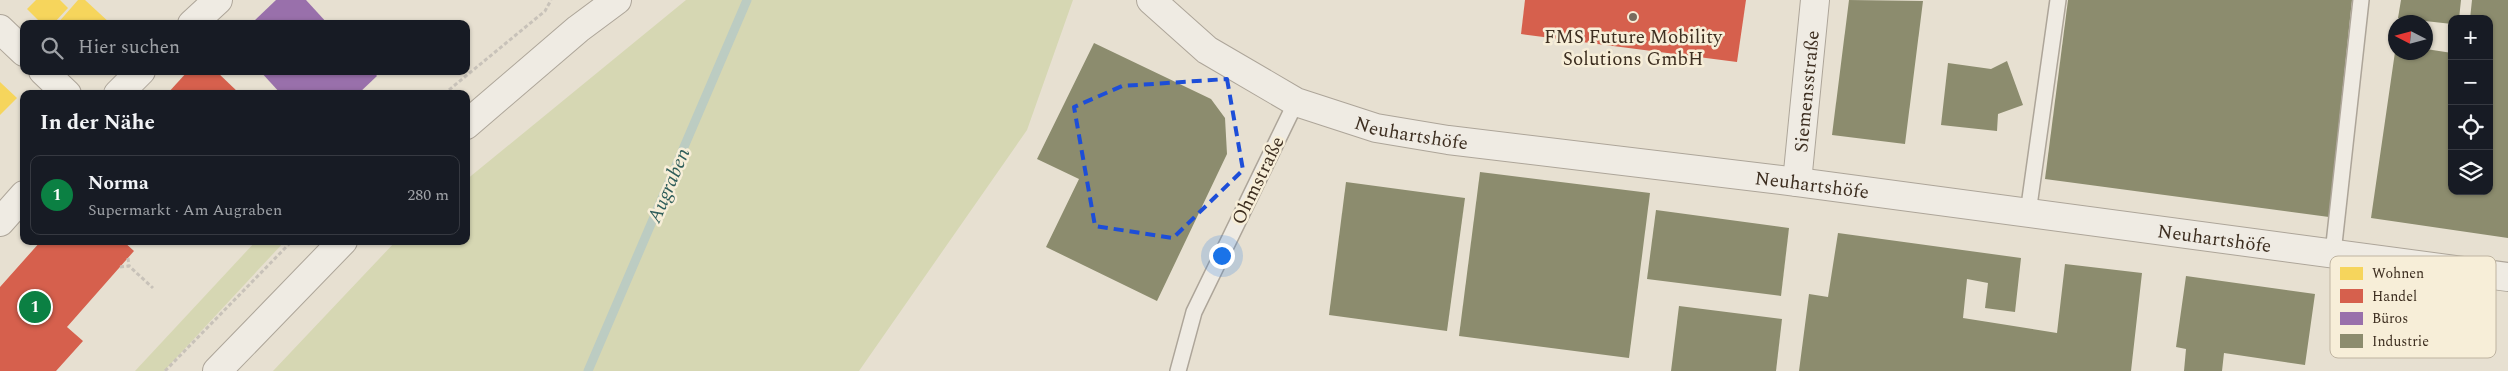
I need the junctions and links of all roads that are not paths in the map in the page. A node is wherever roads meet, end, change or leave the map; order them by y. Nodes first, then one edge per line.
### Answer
1 (218, 0) edge
2 (617, 0) edge
3 (1151, 0) edge
4 (1815, 0) edge
5 (2058, 0) edge
6 (2361, 0) edge
7 (196, 20) edge
8 (0, 30) edge
9 (20, 48) edge
10 (48, 75) edge
11 (137, 75) edge
12 (63, 90) edge
13 (122, 90) edge
14 (1296, 102) junction
15 (470, 122) edge
16 (1797, 182) junction
17 (20, 200) edge
18 (2028, 213) junction
19 (0, 222) edge
20 (339, 245) edge
21 (2333, 254) junction
22 (2349, 256) edge
23 (217, 371) edge
24 (1178, 371) edge

1 - 7 street
2 - 15 street
3 - 14 street, Neuhartshöfe
4 - 16 street, Siemensstraße
5 - 18 lane
6 - 21 lane
8 - 9 street
10 - 12 street
11 - 13 street
14 - 16 street, Neuhartshöfe
14 - 24 lane, Ohmstraße
16 - 18 street, Neuhartshöfe
17 - 19 street
18 - 21 street, Neuhartshöfe
20 - 23 street
21 - 22 street, Neuhartshöfe

